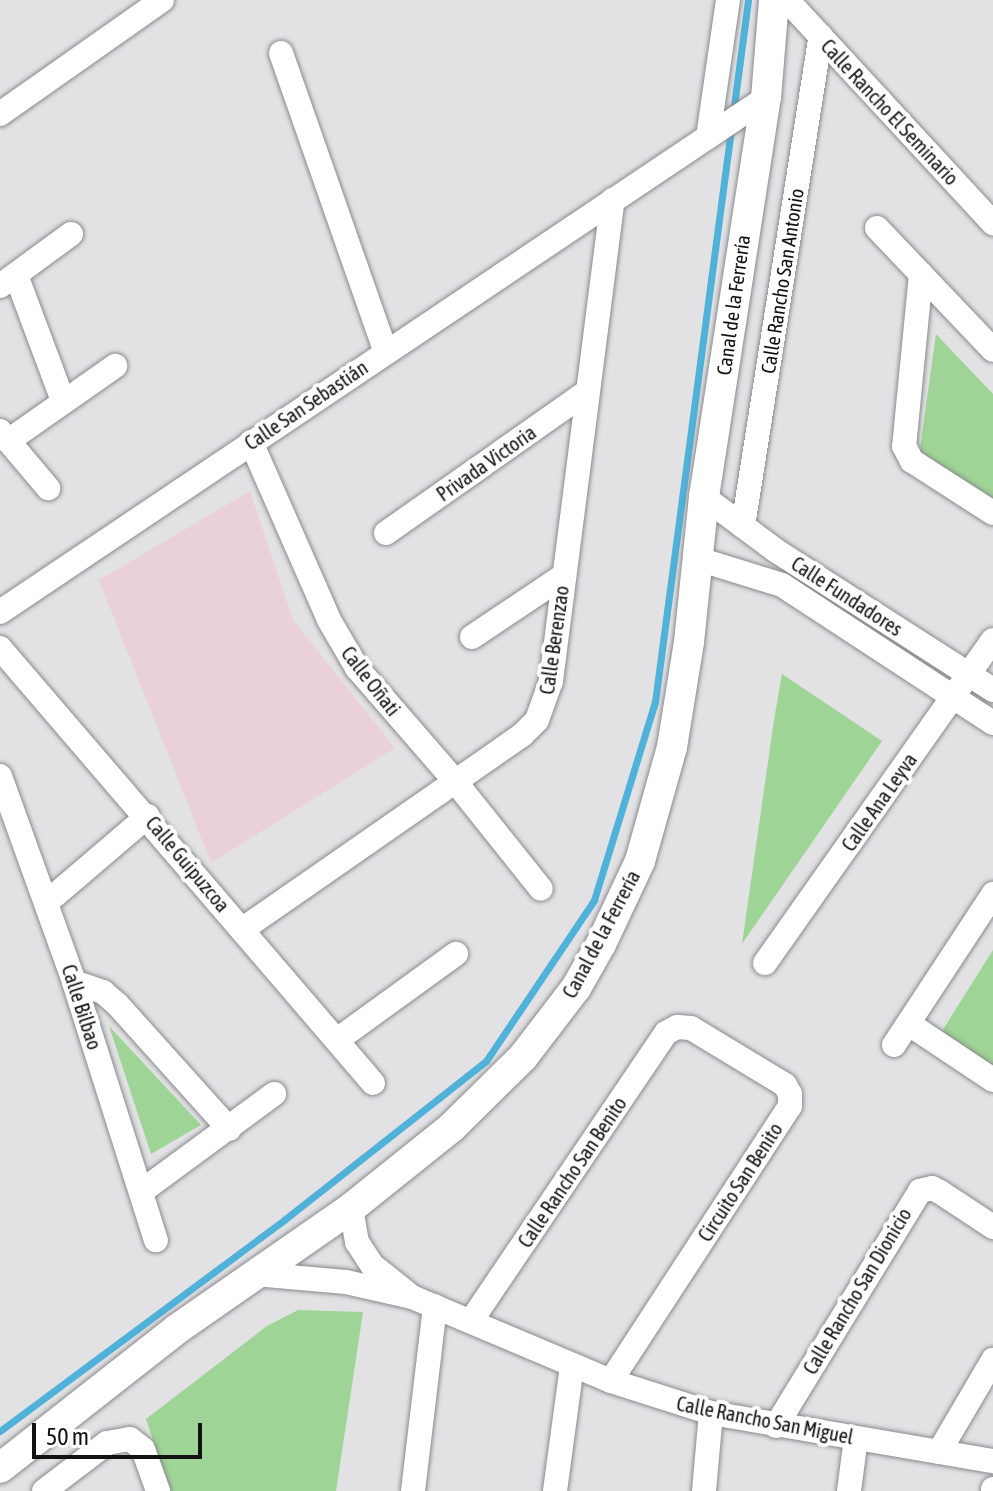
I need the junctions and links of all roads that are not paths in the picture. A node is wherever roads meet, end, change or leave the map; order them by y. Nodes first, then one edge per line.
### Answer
1 (162, 0) edge
2 (728, 0) edge
3 (774, 0) edge
4 (787, 0) edge
5 (130, 9) edge
6 (821, 36) junction
7 (281, 53) dead end
8 (766, 98) junction
9 (0, 114) edge
10 (708, 137) junction
11 (613, 200) junction
12 (993, 223) edge
13 (877, 228) dead end
14 (71, 234) dead end
15 (921, 274) junction
16 (8, 280) edge
17 (993, 350) edge
18 (386, 352) junction
19 (115, 366) dead end
20 (585, 393) junction
21 (63, 401) junction
22 (4, 436) edge
23 (251, 442) junction
24 (48, 488) dead end
25 (704, 497) junction
26 (993, 513) edge
27 (743, 526) junction
28 (386, 533) dead end
29 (698, 559) junction
30 (563, 576) junction
31 (0, 612) edge
32 (472, 637) dead end
33 (993, 640) edge
34 (0, 648) edge
35 (969, 674) junction
36 (993, 690) edge
37 (954, 696) junction
38 (993, 723) edge
39 (0, 776) edge
40 (454, 780) junction
41 (148, 816) junction
42 (541, 889) dead end
43 (993, 895) edge
44 (46, 903) junction
45 (243, 929) junction
46 (456, 954) dead end
47 (765, 963) dead end
48 (74, 982) junction
49 (909, 1024) junction
50 (677, 1027) joint
51 (337, 1040) junction
52 (894, 1045) dead end
53 (993, 1080) edge
54 (373, 1083) dead end
55 (274, 1094) dead end
56 (229, 1129) junction
57 (142, 1191) junction
58 (351, 1208) junction
59 (993, 1227) edge
60 (156, 1240) dead end
61 (255, 1274) junction
62 (412, 1297) junction
63 (435, 1306) junction
64 (471, 1321) junction
65 (993, 1360) edge
66 (572, 1365) junction
67 (611, 1381) junction
68 (711, 1413) junction
69 (776, 1426) junction
70 (856, 1438) junction
71 (939, 1452) junction
72 (993, 1461) edge
73 (0, 1468) edge
74 (44, 1491) edge
75 (158, 1491) edge
76 (413, 1491) edge
77 (555, 1491) edge
78 (704, 1491) edge
79 (849, 1491) edge

1 - 5 street
2 - 10 street
3 - 8 street, Canal de la Ferrería
4 - 6 street, Calle Rancho El Seminario
5 - 9 street
6 - 12 street, Calle Rancho El Seminario
6 - 27 street, Calle Rancho San Antonio
7 - 18 street
8 - 10 street, Calle San Sebastián
8 - 25 street, Canal de la Ferrería
10 - 11 street, Calle San Sebastián
11 - 18 street, Calle San Sebastián
11 - 20 street, Calle Berenzao
13 - 15 street
14 - 16 street
15 - 17 street
15 - 26 street
16 - 21 street
18 - 23 street, Calle San Sebastián
19 - 21 street
20 - 28 street, Privada Victoria
20 - 30 street, Calle Berenzao
21 - 22 street
22 - 24 street
23 - 31 street, Calle San Sebastián
23 - 40 street, Calle Oñati
25 - 27 street, Calle Fundadores
25 - 29 street, Canal de la Ferrería
27 - 35 street, Calle Fundadores
29 - 37 street, Calle Fundadores
29 - 58 street, Canal de la Ferrería
30 - 32 street
30 - 40 street, Calle Berenzao
33 - 35 street, Calle Ana Leyva
34 - 41 street, Calle Guipuzcoa
35 - 36 street, Calle Fundadores
35 - 37 street, Calle Ana Leyva
37 - 38 street, Calle Fundadores
37 - 47 street, Calle Ana Leyva
39 - 44 street, Calle Bilbao
40 - 42 street, Calle Oñati
40 - 45 street, Calle Berenzao
41 - 44 street
41 - 45 street, Calle Guipuzcoa
43 - 49 street
44 - 48 street, Calle Bilbao
45 - 51 street, Calle Guipuzcoa
46 - 51 street
48 - 56 street
48 - 57 street, Calle Bilbao
49 - 52 street
49 - 53 street
50 - 64 street, Calle Rancho San Benito
50 - 67 street, Circuito San Benito
51 - 54 street, Calle Guipuzcoa
55 - 56 street
56 - 57 street
57 - 60 street, Calle Bilbao
58 - 61 street, Canal de la Ferrería
58 - 62 street, Calle Rancho San Miguel
59 - 69 street, Calle Rancho San Dionicio
61 - 62 street, Calle Rancho San Miguel
61 - 73 street, Canal de la Ferrería
62 - 63 street, Calle Rancho San Miguel
63 - 64 street, Calle Rancho San Miguel
63 - 76 street
64 - 66 street, Calle Rancho San Miguel
65 - 71 street
66 - 67 street, Calle Rancho San Miguel
66 - 77 street
67 - 68 street, Calle Rancho San Miguel
68 - 69 street, Calle Rancho San Miguel
68 - 78 street
69 - 70 street, Calle Rancho San Miguel
70 - 71 street, Calle Rancho San Miguel
70 - 79 street
71 - 72 street, Calle Rancho San Miguel
74 - 75 street

